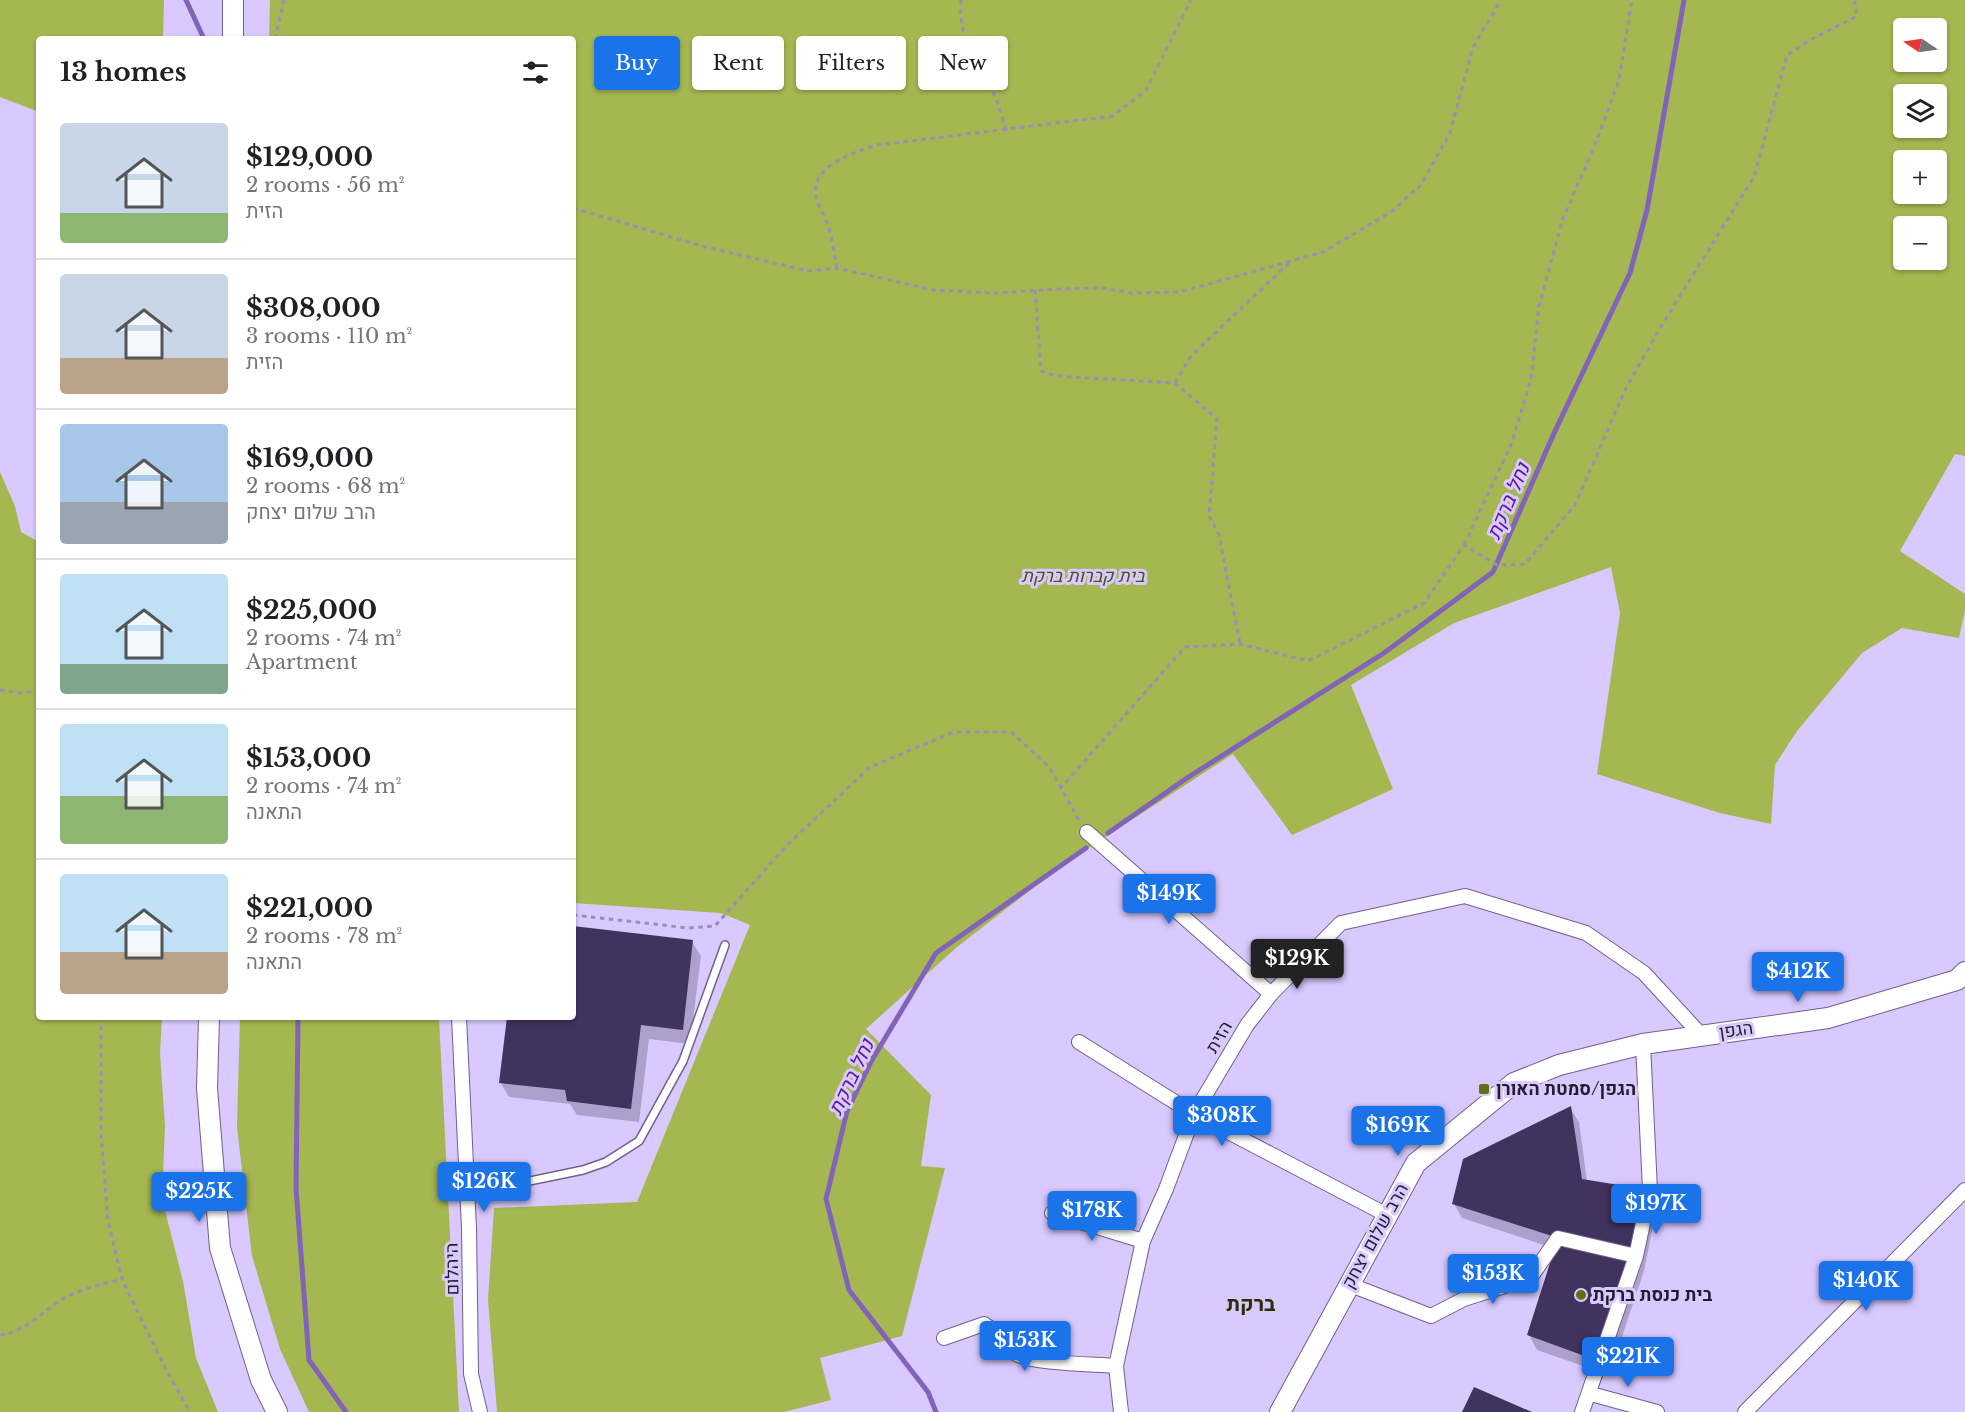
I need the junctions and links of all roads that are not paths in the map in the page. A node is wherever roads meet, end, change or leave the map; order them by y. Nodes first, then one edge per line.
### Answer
1 (234, 0) edge
2 (233, 36) edge
3 (1087, 832) road end
4 (725, 945) dead end
5 (1965, 972) edge
6 (1271, 994) junction
7 (209, 1020) edge
8 (459, 1020) edge
9 (1701, 1035) junction
10 (1079, 1042) dead end
11 (1643, 1044) junction
12 (1194, 1114) junction
13 (1965, 1190) edge
14 (467, 1194) junction
15 (1052, 1213) dead end
16 (1387, 1215) junction
17 (1143, 1241) junction
18 (1636, 1256) junction
19 (1348, 1284) junction
20 (944, 1338) dead end
21 (1116, 1366) junction
22 (1591, 1394) junction
23 (277, 1412) edge
24 (480, 1412) edge
25 (1121, 1412) edge
26 (1280, 1412) edge
27 (1582, 1412) edge
28 (1656, 1412) edge
29 (1745, 1412) edge

1 - 2 street
3 - 6 street
4 - 14 lane
5 - 9 street, הגפן
6 - 9 street, הזית
6 - 12 street, הזית
7 - 23 street
8 - 14 street, היהלום
9 - 11 street, הגפן
10 - 12 street
11 - 16 street, הרב שלום יצחק
11 - 18 street
12 - 16 street
12 - 17 street, הזית
13 - 29 street
14 - 24 street, היהלום
15 - 17 street
16 - 19 street, הרב שלום יצחק
17 - 21 street, הזית
18 - 19 street
18 - 22 street
19 - 26 street, הרב שלום יצחק
20 - 21 street
21 - 25 street, הזית
22 - 27 street
22 - 28 street

